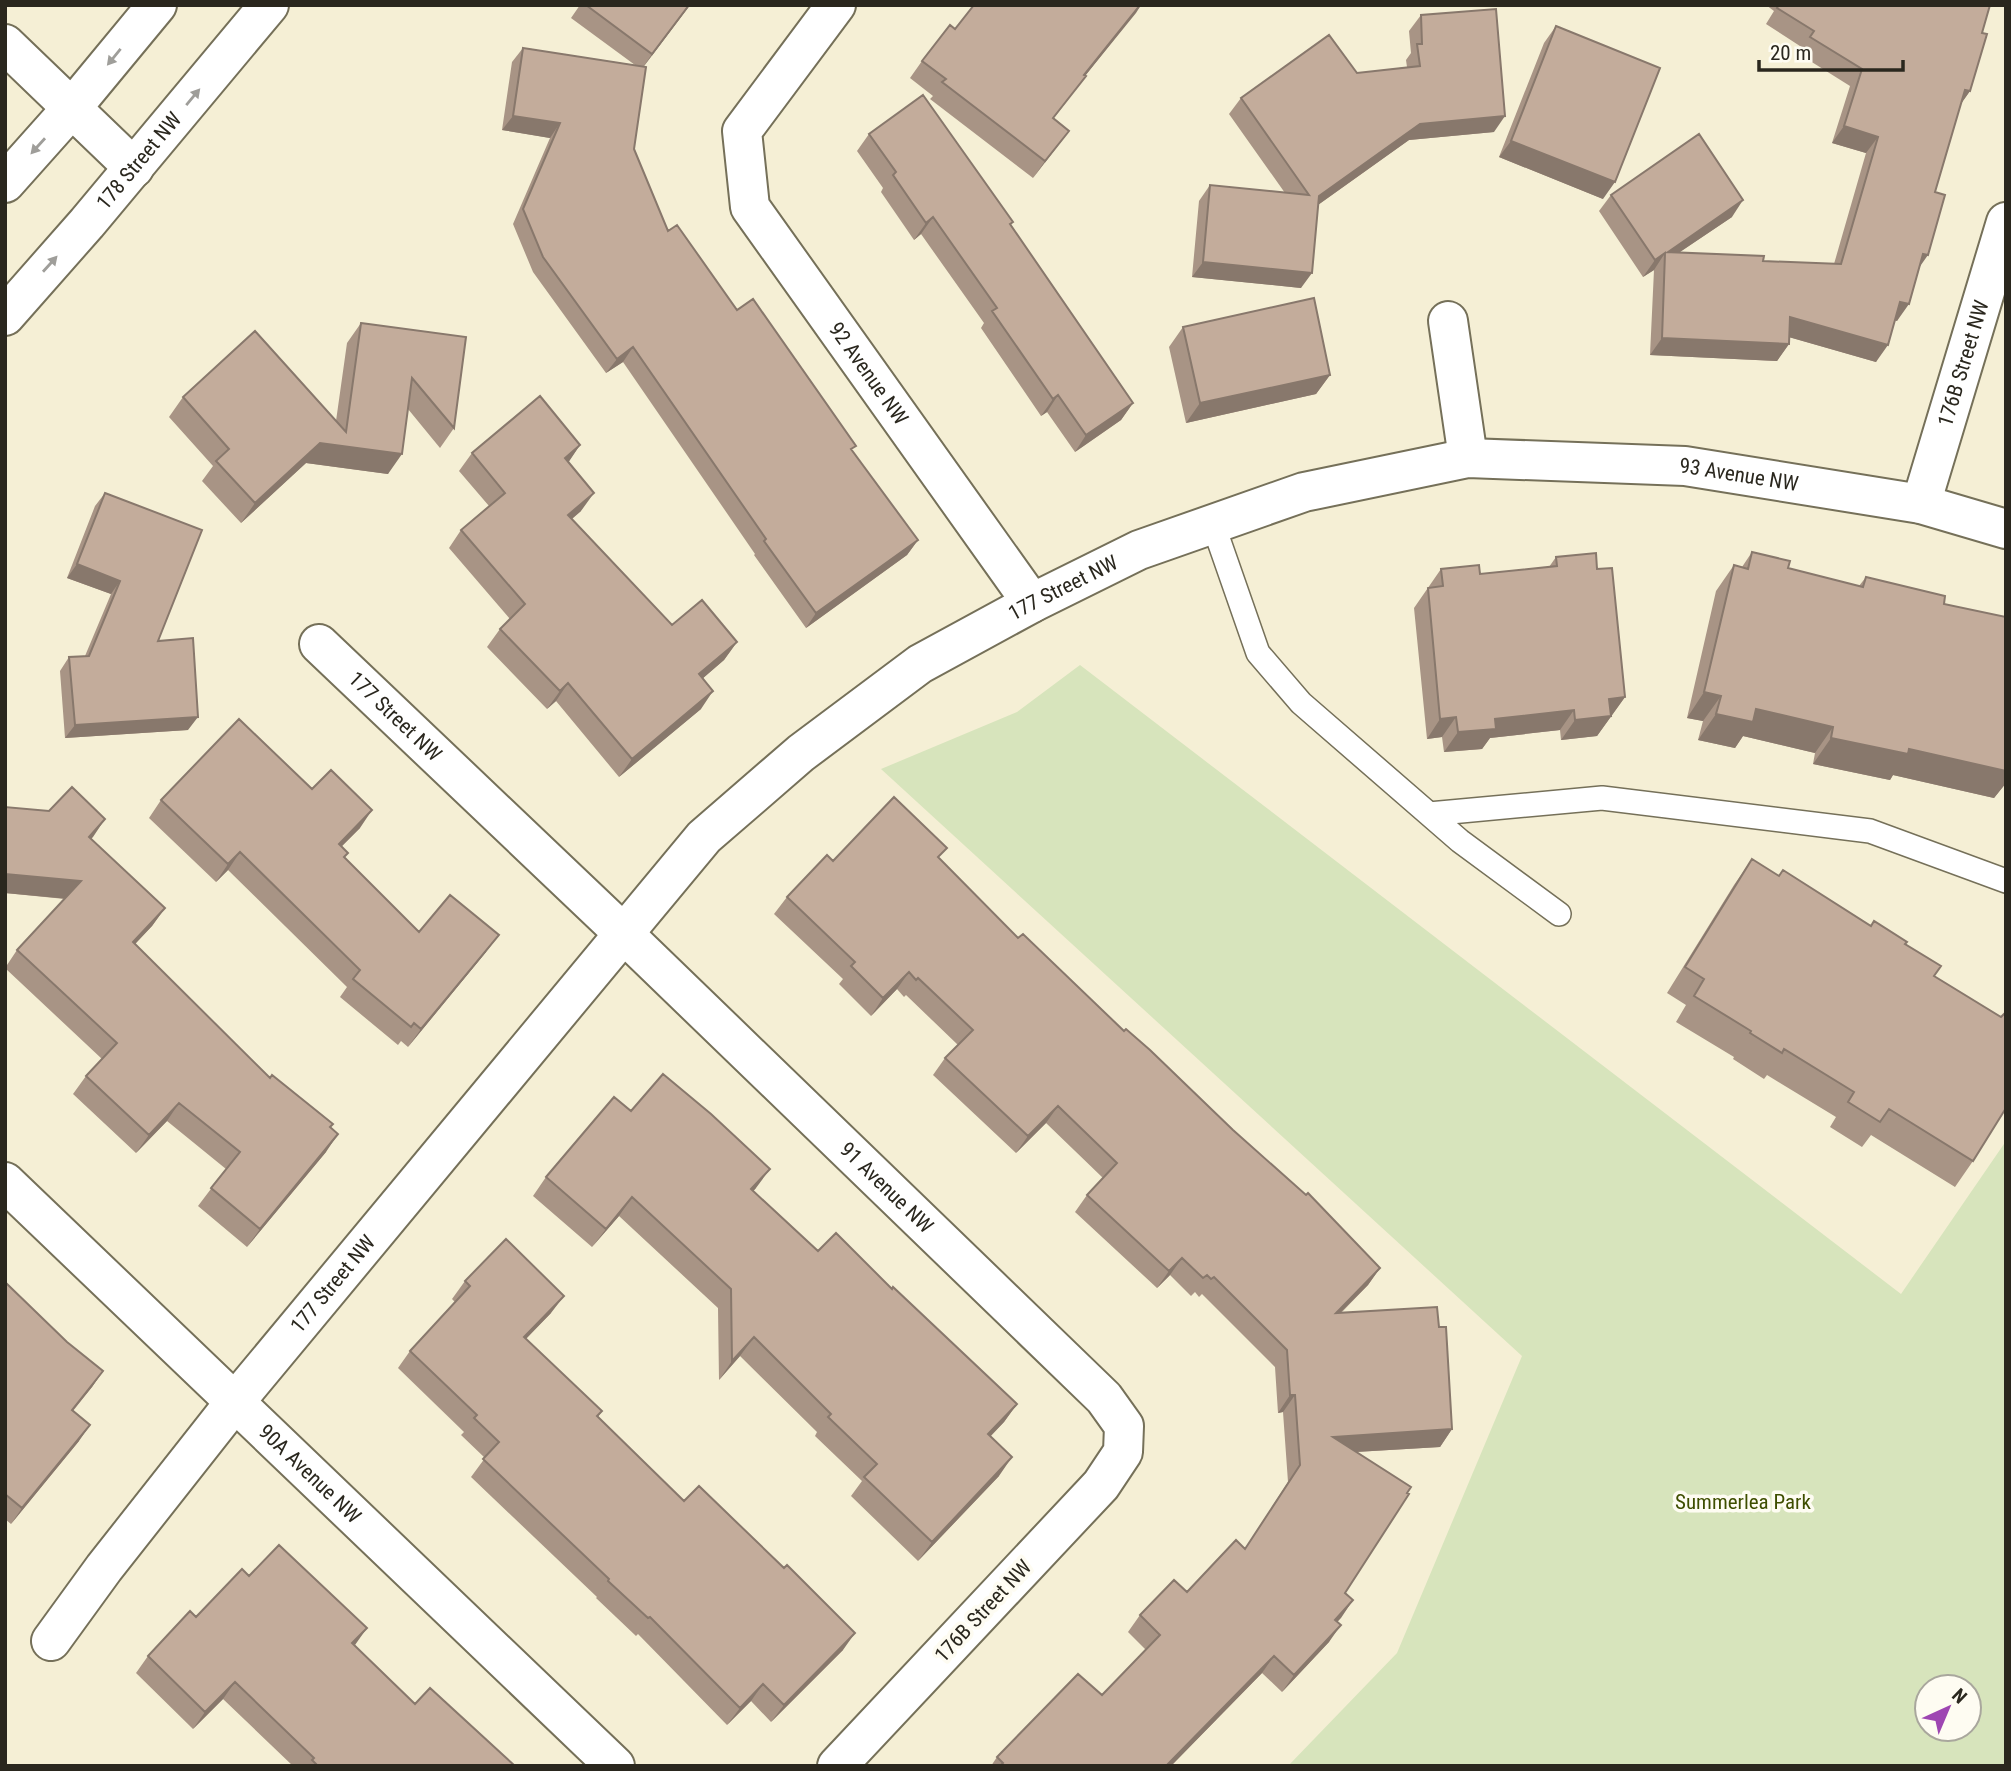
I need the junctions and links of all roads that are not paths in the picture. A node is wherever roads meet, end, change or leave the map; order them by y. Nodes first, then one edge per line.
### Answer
1 (157, 5) edge
2 (270, 5) edge
3 (836, 5) edge
4 (5, 44) edge
5 (71, 110) junction
6 (134, 168) junction
7 (5, 183) edge
8 (2006, 222) edge
9 (5, 316) edge
10 (1448, 321) dead end
11 (1468, 457) junction
12 (1921, 504) junction
13 (1213, 524) junction
14 (2006, 529) edge
15 (1032, 603) junction
16 (319, 644) dead end
17 (1429, 814) junction
18 (2006, 881) edge
19 (1559, 914) dead end
20 (624, 934) junction
21 (5, 1182) edge
22 (234, 1403) junction
23 (1123, 1452) joint
24 (51, 1641) dead end
25 (615, 1766) edge
26 (837, 1766) edge

1 -> 5 street
6 -> 2 street, 178 Street NW
3 - 15 street, 92 Avenue NW
4 - 5 street
5 - 6 street
5 -> 7 street
9 -> 6 street, 178 Street NW
8 - 12 street, 176B Street NW
10 - 11 street
11 - 12 street, 93 Avenue NW
11 - 13 street, 177 Street NW
12 - 14 street, 93 Avenue NW
13 - 15 street, 177 Street NW
13 - 17 lane
15 - 20 street, 177 Street NW
16 - 20 street, 177 Street NW
17 - 18 lane
17 - 19 lane
20 - 22 street, 177 Street NW
20 - 23 street, 91 Avenue NW
21 - 22 street, 90A Avenue NW
22 - 24 street, 177 Street NW
22 - 25 street, 90A Avenue NW
23 - 26 street, 176B Street NW

